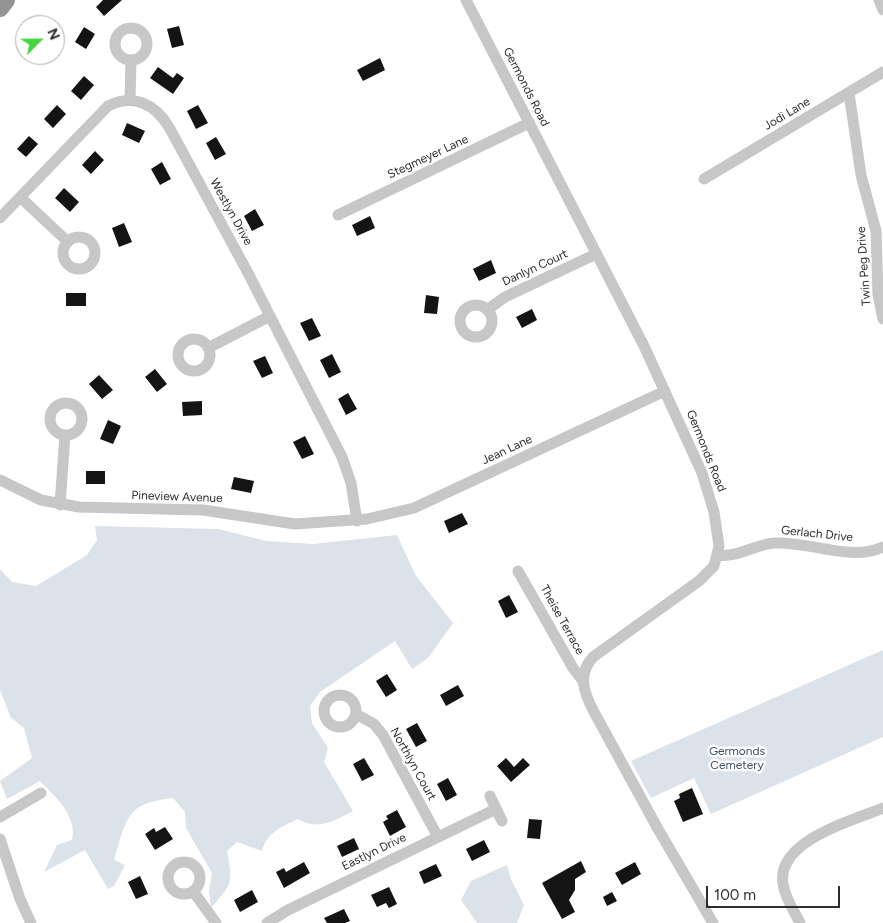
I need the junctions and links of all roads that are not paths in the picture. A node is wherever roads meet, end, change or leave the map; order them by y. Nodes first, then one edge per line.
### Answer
1 (6, 0) edge
2 (466, 0) edge
3 (879, 0) edge
4 (0, 8) edge
5 (883, 10) edge
6 (131, 60) dead end
7 (883, 72) edge
8 (849, 93) junction
9 (130, 100) junction
10 (529, 123) junction
11 (704, 178) dead end
12 (20, 197) junction
13 (338, 215) dead end
14 (0, 218) edge
15 (68, 242) dead end
16 (596, 254) junction
17 (880, 273) edge
18 (487, 310) dead end
19 (270, 316) junction
20 (883, 319) edge
21 (208, 348) dead end
22 (665, 391) junction
23 (65, 435) dead end
24 (0, 480) edge
25 (60, 505) junction
26 (357, 521) junction
27 (883, 548) edge
28 (718, 555) junction
29 (518, 571) dead end
30 (583, 681) junction
31 (356, 714) dead end
32 (41, 793) dead end
33 (490, 796) dead end
34 (883, 808) edge
35 (496, 809) junction
36 (0, 817) edge
37 (502, 821) dead end
38 (438, 837) junction
39 (0, 839) edge
40 (192, 891) dead end
41 (31, 923) edge
42 (216, 923) edge
43 (267, 923) edge
44 (713, 923) edge
45 (800, 923) edge

1 - 4 highway
2 - 10 street, Germonds Road
3 - 5 street
6 - 9 street
7 - 8 street, Jodi Lane
8 - 11 street, Jodi Lane
8 - 17 street, Twin Peg Drive
9 - 12 street
9 - 19 street, Westlyn Drive
10 - 13 street, Stegmeyer Lane
10 - 16 street, Germonds Road
12 - 14 street
12 - 15 street
16 - 18 street, Danlyn Court
16 - 22 street, Germonds Road
17 - 20 street, Twin Peg Drive
19 - 21 street
19 - 26 street, Westlyn Drive
22 - 26 street, Jean Lane
22 - 28 street, Germonds Road
23 - 25 street
24 - 25 street, Pineview Avenue
25 - 26 street, Pineview Avenue
27 - 28 street, Gerlach Drive
28 - 30 street
29 - 30 street, Theise Terrace
30 - 44 street
31 - 38 street, Northlyn Court
32 - 36 street
33 - 35 street
34 - 45 street
35 - 37 street
35 - 38 street, Eastlyn Drive
38 - 43 street, Eastlyn Drive
39 - 41 street
40 - 42 street

